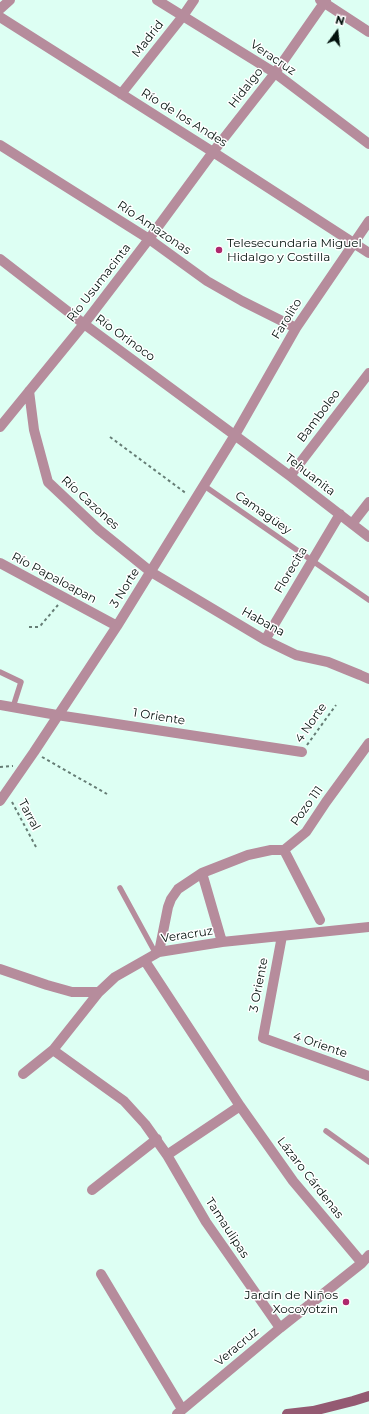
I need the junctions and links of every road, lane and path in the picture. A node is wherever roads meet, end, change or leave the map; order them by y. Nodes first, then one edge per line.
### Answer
1 (10, 0) edge
2 (157, 0) edge
3 (194, 0) edge
4 (324, 1) edge
5 (0, 9) edge
6 (183, 16) junction
7 (0, 17) edge
8 (369, 32) edge
9 (275, 73) junction
10 (121, 94) junction
11 (369, 144) edge
12 (0, 145) edge
13 (213, 152) junction
14 (369, 221) edge
15 (149, 239) junction
16 (354, 244) junction
17 (369, 253) edge
18 (0, 259) edge
19 (84, 324) junction
20 (296, 328) junction
21 (369, 373) edge
22 (29, 391) junction
23 (0, 427) edge
24 (235, 435) junction
25 (110, 437) dead end
26 (290, 476) junction
27 (203, 485) junction
28 (195, 500) junction
29 (369, 502) edge
30 (340, 514) junction
31 (352, 524) junction
32 (369, 536) edge
33 (312, 560) junction
34 (0, 563) edge
35 (151, 572) junction
36 (63, 598) junction
37 (369, 600) edge
38 (117, 626) junction
39 (29, 627) dead end
40 (265, 640) junction
41 (0, 672) edge
42 (369, 680) edge
43 (0, 705) edge
44 (336, 705) dead end
45 (13, 707) junction
46 (57, 715) junction
47 (369, 743) edge
48 (34, 752) junction
49 (302, 752) joint
50 (6, 792) junction
51 (107, 794) dead end
52 (0, 802) edge
53 (36, 847) dead end
54 (284, 850) junction
55 (202, 873) junction
56 (120, 888) dead end
57 (320, 920) dead end
58 (369, 927) edge
59 (282, 936) junction
60 (222, 942) junction
61 (158, 953) junction
62 (145, 961) junction
63 (0, 969) edge
64 (99, 992) junction
65 (263, 1038) joint
66 (54, 1050) junction
67 (23, 1074) dead end
68 (369, 1076) edge
69 (240, 1106) junction
70 (326, 1131) dead end
71 (157, 1139) junction
72 (167, 1155) junction
73 (369, 1162) edge
74 (92, 1190) dead end
75 (369, 1255) edge
76 (362, 1263) junction
77 (101, 1274) dead end
78 (280, 1328) junction
79 (369, 1396) edge
80 (179, 1411) edge
81 (313, 1412) edge
82 (287, 1414) edge

1 - 5 street
2 - 6 street, Veracruz
3 - 6 street, Madrid
4 - 8 street
4 - 9 street, Hidalgo
6 - 9 street, Veracruz
6 - 10 street, Madrid
7 - 10 street, Río de los Andes
9 - 11 street, Veracruz
9 - 13 street, Hidalgo
10 - 13 street, Río de los Andes
12 - 15 street, Río Amazonas
13 - 15 street, Río Usumacinta
13 - 16 street, Río de los Andes
14 - 16 street, Farolito
15 - 19 street, Río Usumacinta
15 - 20 street, Río Amazonas
16 - 17 street, Río de los Andes
16 - 20 street, Farolito
18 - 19 street, Río Orinoco
19 - 22 street, Río Usumacinta
19 - 24 street, Río Orinoco
20 - 24 street, Farolito
21 - 26 street, Bamboleo
22 - 23 street, Río Usumacinta
22 - 35 street, Río Cazones
24 - 26 street, Tehuanita
24 - 27 street, 3 Norte
25 - 28 path
26 - 30 street, Tehuanita
27 - 28 street, 3 Norte
27 - 33 lane, Camagüey
28 - 35 street, 3 Norte
29 - 31 street
30 - 31 street, Tehuanita
30 - 33 street, Florecita
31 - 32 street, Tehuanita
33 - 37 lane, Camagüey
33 - 40 street, Florecita
34 - 36 street, Río Papaloapan
35 - 38 street, 3 Norte
35 - 40 street, Habana
36 - 38 street, Río Papaloapan
36 - 39 path
38 - 46 street, 3 Norte
40 - 42 street, Habana
41 - 45 lane
43 - 45 street, 1 Oriente
44 - 49 path, 4 Norte
45 - 46 street, 1 Oriente
46 - 48 street, 3 Norte
46 - 49 street, 1 Oriente
47 - 54 street, Pozo 111
48 - 50 street, 3 Norte
48 - 51 path
50 - 52 street, 3 Norte
50 - 53 path, Tarral
54 - 55 street
54 - 57 street
55 - 60 street
55 - 61 street
56 - 61 lane
58 - 59 street, Veracruz
59 - 60 street, Veracruz
59 - 65 street, 3 Oriente
60 - 61 street, Veracruz
61 - 62 street, Veracruz
62 - 64 street, Veracruz
62 - 69 street, Lázaro Cárdenas
63 - 64 street
64 - 66 street
65 - 68 street, 4 Oriente
66 - 67 street
66 - 71 street, Tamaulipas
69 - 72 street
69 - 76 street, Lázaro Cárdenas
70 - 73 lane
71 - 72 street, Tamaulipas
71 - 74 street
72 - 78 street, Tamaulipas
75 - 76 street, Veracruz
76 - 78 street, Veracruz
77 - 80 street
78 - 80 street, Veracruz
79 - 81 main road
81 - 82 main road

